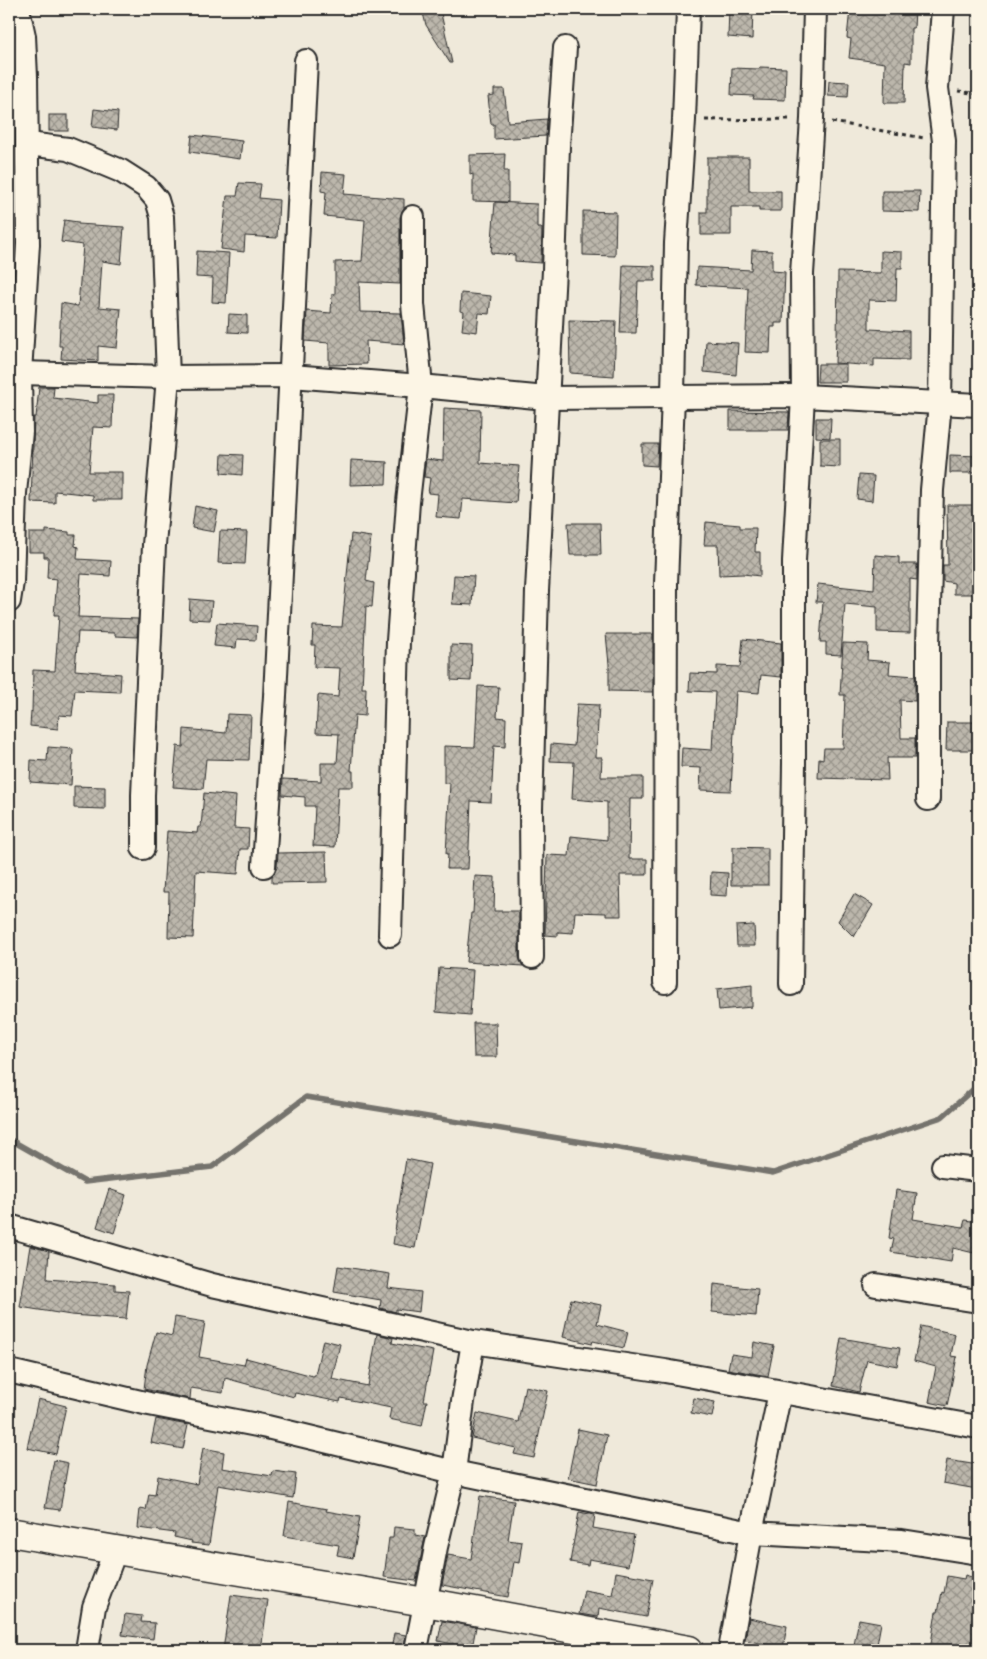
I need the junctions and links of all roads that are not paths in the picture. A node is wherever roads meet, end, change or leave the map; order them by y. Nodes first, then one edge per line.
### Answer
1 (18, 9) edge
2 (688, 9) edge
3 (815, 9) edge
4 (942, 9) edge
5 (565, 48) dead end
6 (306, 61) dead end
7 (28, 144) junction
8 (413, 217) dead end
9 (20, 373) junction
10 (291, 376) junction
11 (168, 377) junction
12 (421, 386) junction
13 (673, 396) junction
14 (802, 396) junction
15 (546, 398) junction
16 (940, 403) junction
17 (978, 406) edge
18 (12, 493) edge
19 (9, 601) edge
20 (928, 799) dead end
21 (143, 848) dead end
22 (264, 866) dead end
23 (390, 935) dead end
24 (532, 957) dead end
25 (665, 982) dead end
26 (790, 984) dead end
27 (943, 1166) dead end
28 (978, 1170) edge
29 (9, 1226) edge
30 (876, 1285) dead end
31 (978, 1302) edge
32 (473, 1342) junction
33 (9, 1371) edge
34 (780, 1392) junction
35 (978, 1427) edge
36 (454, 1472) junction
37 (9, 1532) edge
38 (751, 1532) junction
39 (112, 1548) junction
40 (978, 1553) edge
41 (425, 1602) junction
42 (87, 1650) edge
43 (416, 1650) edge
44 (689, 1650) edge
45 (730, 1650) edge

1 - 7 street
2 - 13 street
3 - 14 street
4 - 16 street
5 - 15 street
6 - 10 street
7 - 9 street
7 - 11 street
8 - 12 street
9 - 11 street
9 - 18 street
10 - 11 street
10 - 12 street
10 - 22 street
11 - 21 street
12 - 15 street
12 - 23 street
13 - 14 street
13 - 15 street
13 - 25 street
14 - 16 street
14 - 26 street
15 - 24 street
16 - 17 street
16 - 20 street
18 - 19 street
27 - 28 street
29 - 32 street
30 - 31 street
32 - 34 street
32 - 36 street
33 - 36 street
34 - 35 street
34 - 38 street
36 - 38 street
36 - 41 street
37 - 39 street
38 - 40 street
38 - 45 street
39 - 41 street
39 - 42 street
41 - 43 street
41 - 44 street

